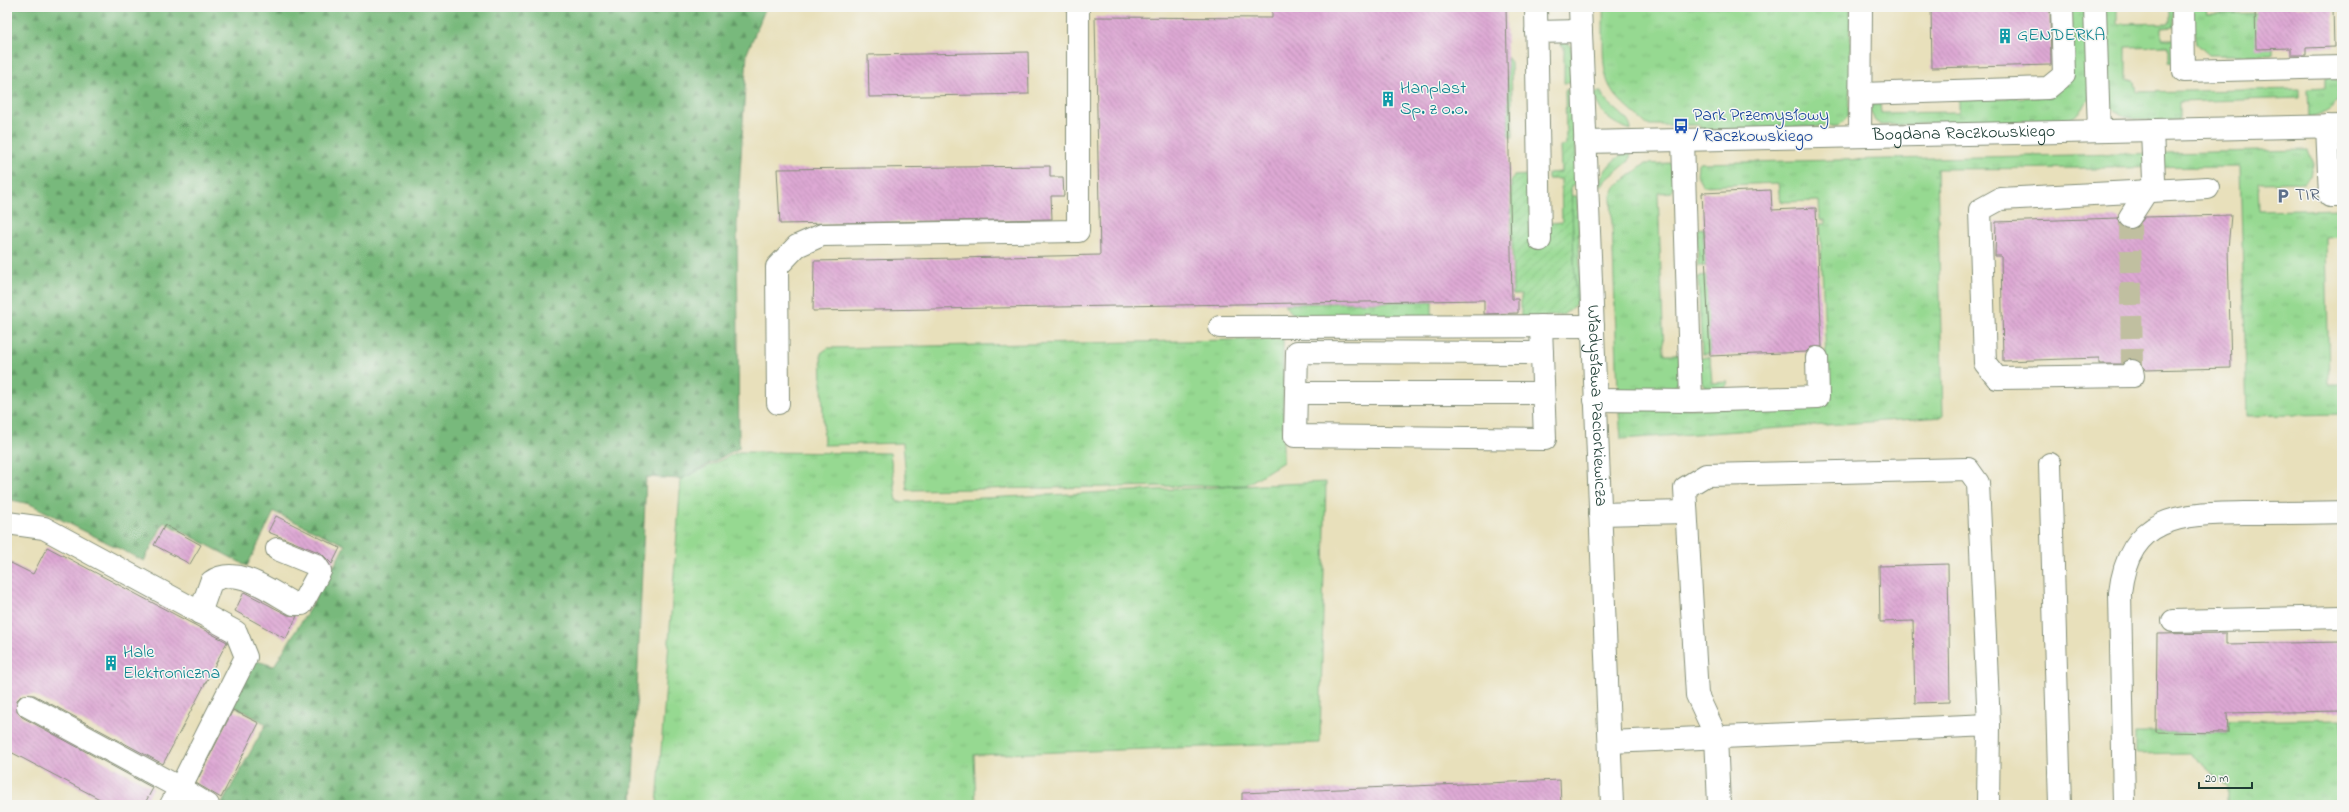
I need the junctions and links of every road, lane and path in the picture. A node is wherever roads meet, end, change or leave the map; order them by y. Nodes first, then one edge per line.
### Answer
1 (1078, 7) edge
2 (1536, 7) edge
3 (1580, 7) edge
4 (1861, 7) edge
5 (2062, 7) edge
6 (2096, 7) edge
7 (2183, 7) edge
8 (1581, 31) junction
9 (1536, 32) junction
10 (2342, 67) edge
11 (1861, 94) junction
12 (2335, 126) edge
13 (2152, 130) junction
14 (2099, 131) junction
15 (1860, 136) junction
16 (1683, 140) junction
17 (1586, 142) junction
18 (2208, 188) dead end
19 (2144, 193) junction
20 (2342, 196) edge
21 (2130, 217) tunnel mouth
22 (1540, 240) dead end
23 (1541, 326) junction
24 (1593, 326) junction
25 (1220, 327) dead end
26 (1542, 353) junction
27 (1817, 358) dead end
28 (2132, 371) dead end
29 (1296, 393) junction
30 (1543, 393) junction
31 (1596, 400) junction
32 (1691, 401) junction
33 (778, 403) dead end
34 (2050, 464) dead end
35 (1686, 512) junction
36 (2342, 512) edge
37 (1600, 514) junction
38 (7, 523) edge
39 (277, 549) dead end
40 (200, 613) junction
41 (2342, 618) edge
42 (2172, 621) dead end
43 (28, 706) dead end
44 (1989, 725) junction
45 (1716, 736) junction
46 (1610, 742) junction
47 (176, 797) edge
48 (208, 805) edge
49 (1612, 805) edge
50 (1719, 805) edge
51 (1988, 805) edge
52 (2060, 805) edge
53 (2124, 805) edge

1 - 33 street
2 - 9 street
3 - 8 street, Władysława Paciorkiewicza
4 - 11 street
5 - 11 street
6 - 14 street
7 - 10 street
8 - 9 street
8 - 17 street, Władysława Paciorkiewicza
9 - 22 street
11 - 15 street
12 - 13 street, Bogdana Raczkowskiego
12 - 20 street
13 - 14 street, Bogdana Raczkowskiego
13 - 19 street
14 - 15 street, Bogdana Raczkowskiego
15 - 16 street, Bogdana Raczkowskiego
16 - 17 street, Bogdana Raczkowskiego
16 - 32 street
17 - 24 street, Władysława Paciorkiewicza
18 - 19 street
19 - 21 street
19 - 28 street
23 - 24 street
23 - 25 street
23 - 26 street
24 - 31 street, Władysława Paciorkiewicza
26 - 29 street
26 - 30 street
27 - 32 street
29 - 30 street
29 - 30 street
31 - 32 street
31 - 37 street, Władysława Paciorkiewicza
34 - 52 street
35 - 37 street
35 - 44 street
35 - 45 street
36 - 53 street
37 - 46 street, Władysława Paciorkiewicza
38 - 40 street
39 - 40 street
40 - 47 street
41 - 42 street
43 - 47 street
44 - 45 street
44 - 51 street
45 - 46 street
45 - 50 street
46 - 49 street, Władysława Paciorkiewicza
47 - 48 street

